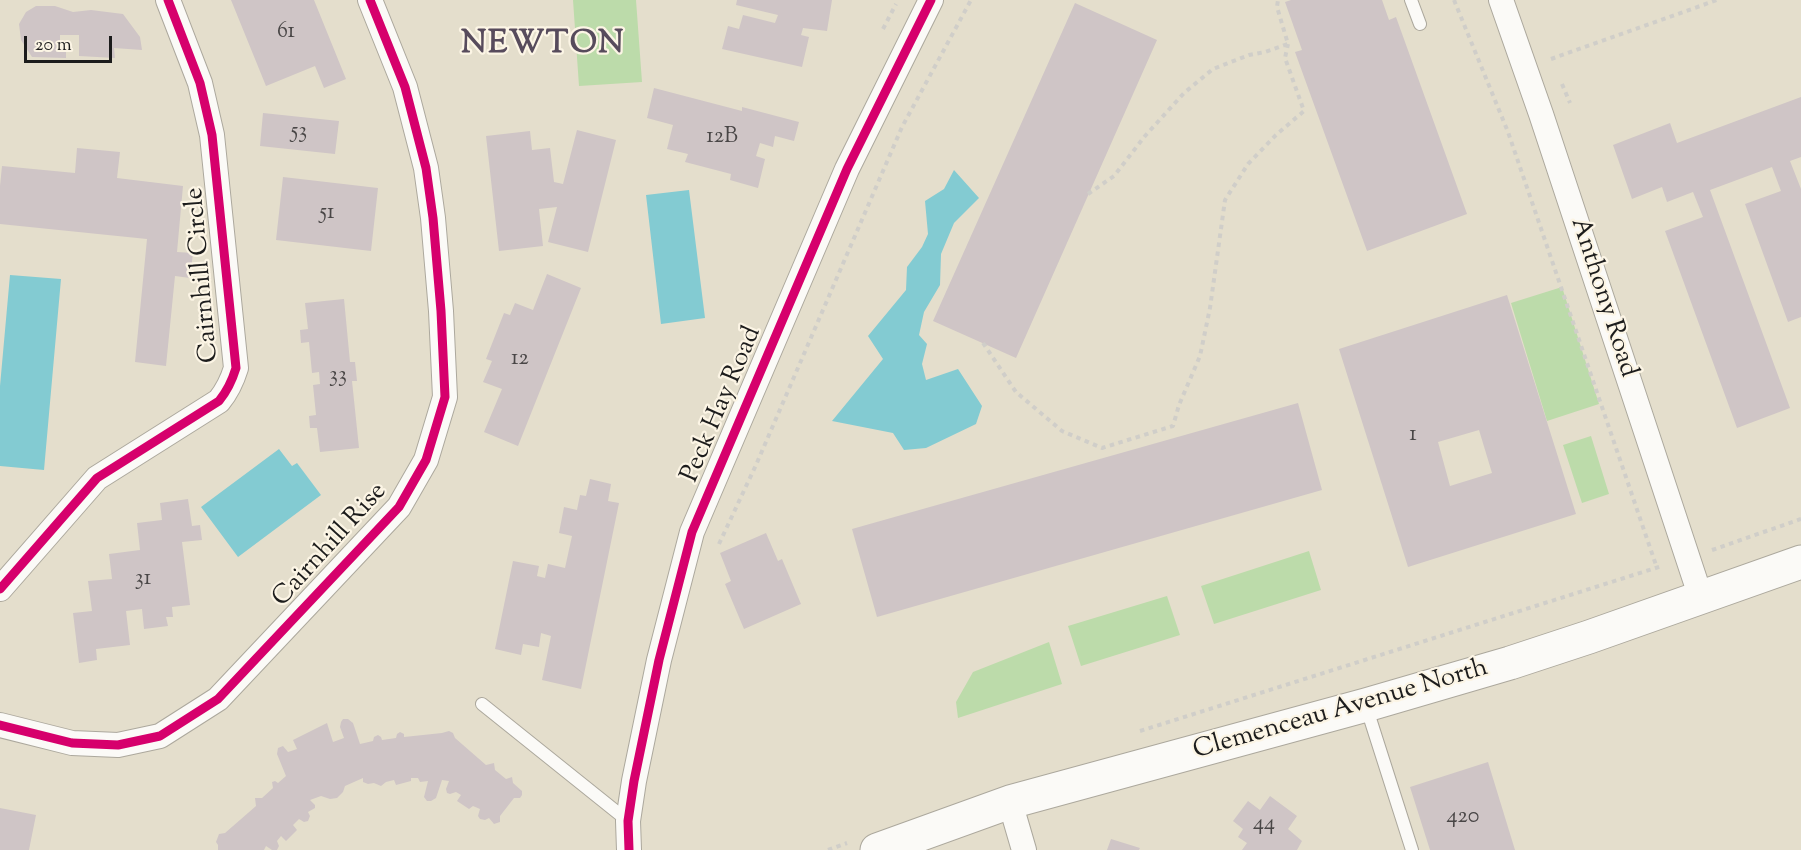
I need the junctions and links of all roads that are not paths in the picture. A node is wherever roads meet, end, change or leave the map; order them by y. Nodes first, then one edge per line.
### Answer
1 (168, 0) edge
2 (370, 0) edge
3 (931, 0) edge
4 (1411, 0) edge
5 (1501, 0) edge
6 (1420, 24) dead end
7 (1801, 562) edge
8 (0, 589) edge
9 (1701, 597) junction
10 (482, 704) dead end
11 (1366, 705) junction
12 (0, 725) edge
13 (1010, 802) junction
14 (628, 821) junction
15 (864, 846) edge
16 (629, 850) edge
17 (1024, 850) edge
18 (1412, 850) edge

1 - 8 street, Cairnhill Circle
2 - 12 street, Cairnhill Rise
3 - 14 street, Peck Hay Road
4 - 6 lane
5 - 9 street, Anthony Road
7 - 9 main road, Clemenceau Avenue North
9 - 11 main road, Clemenceau Avenue North
10 - 14 lane
11 - 13 main road, Clemenceau Avenue North
11 - 18 lane
13 - 15 main road, Clemenceau Avenue North
13 - 17 street
14 - 16 street, Peck Hay Road

